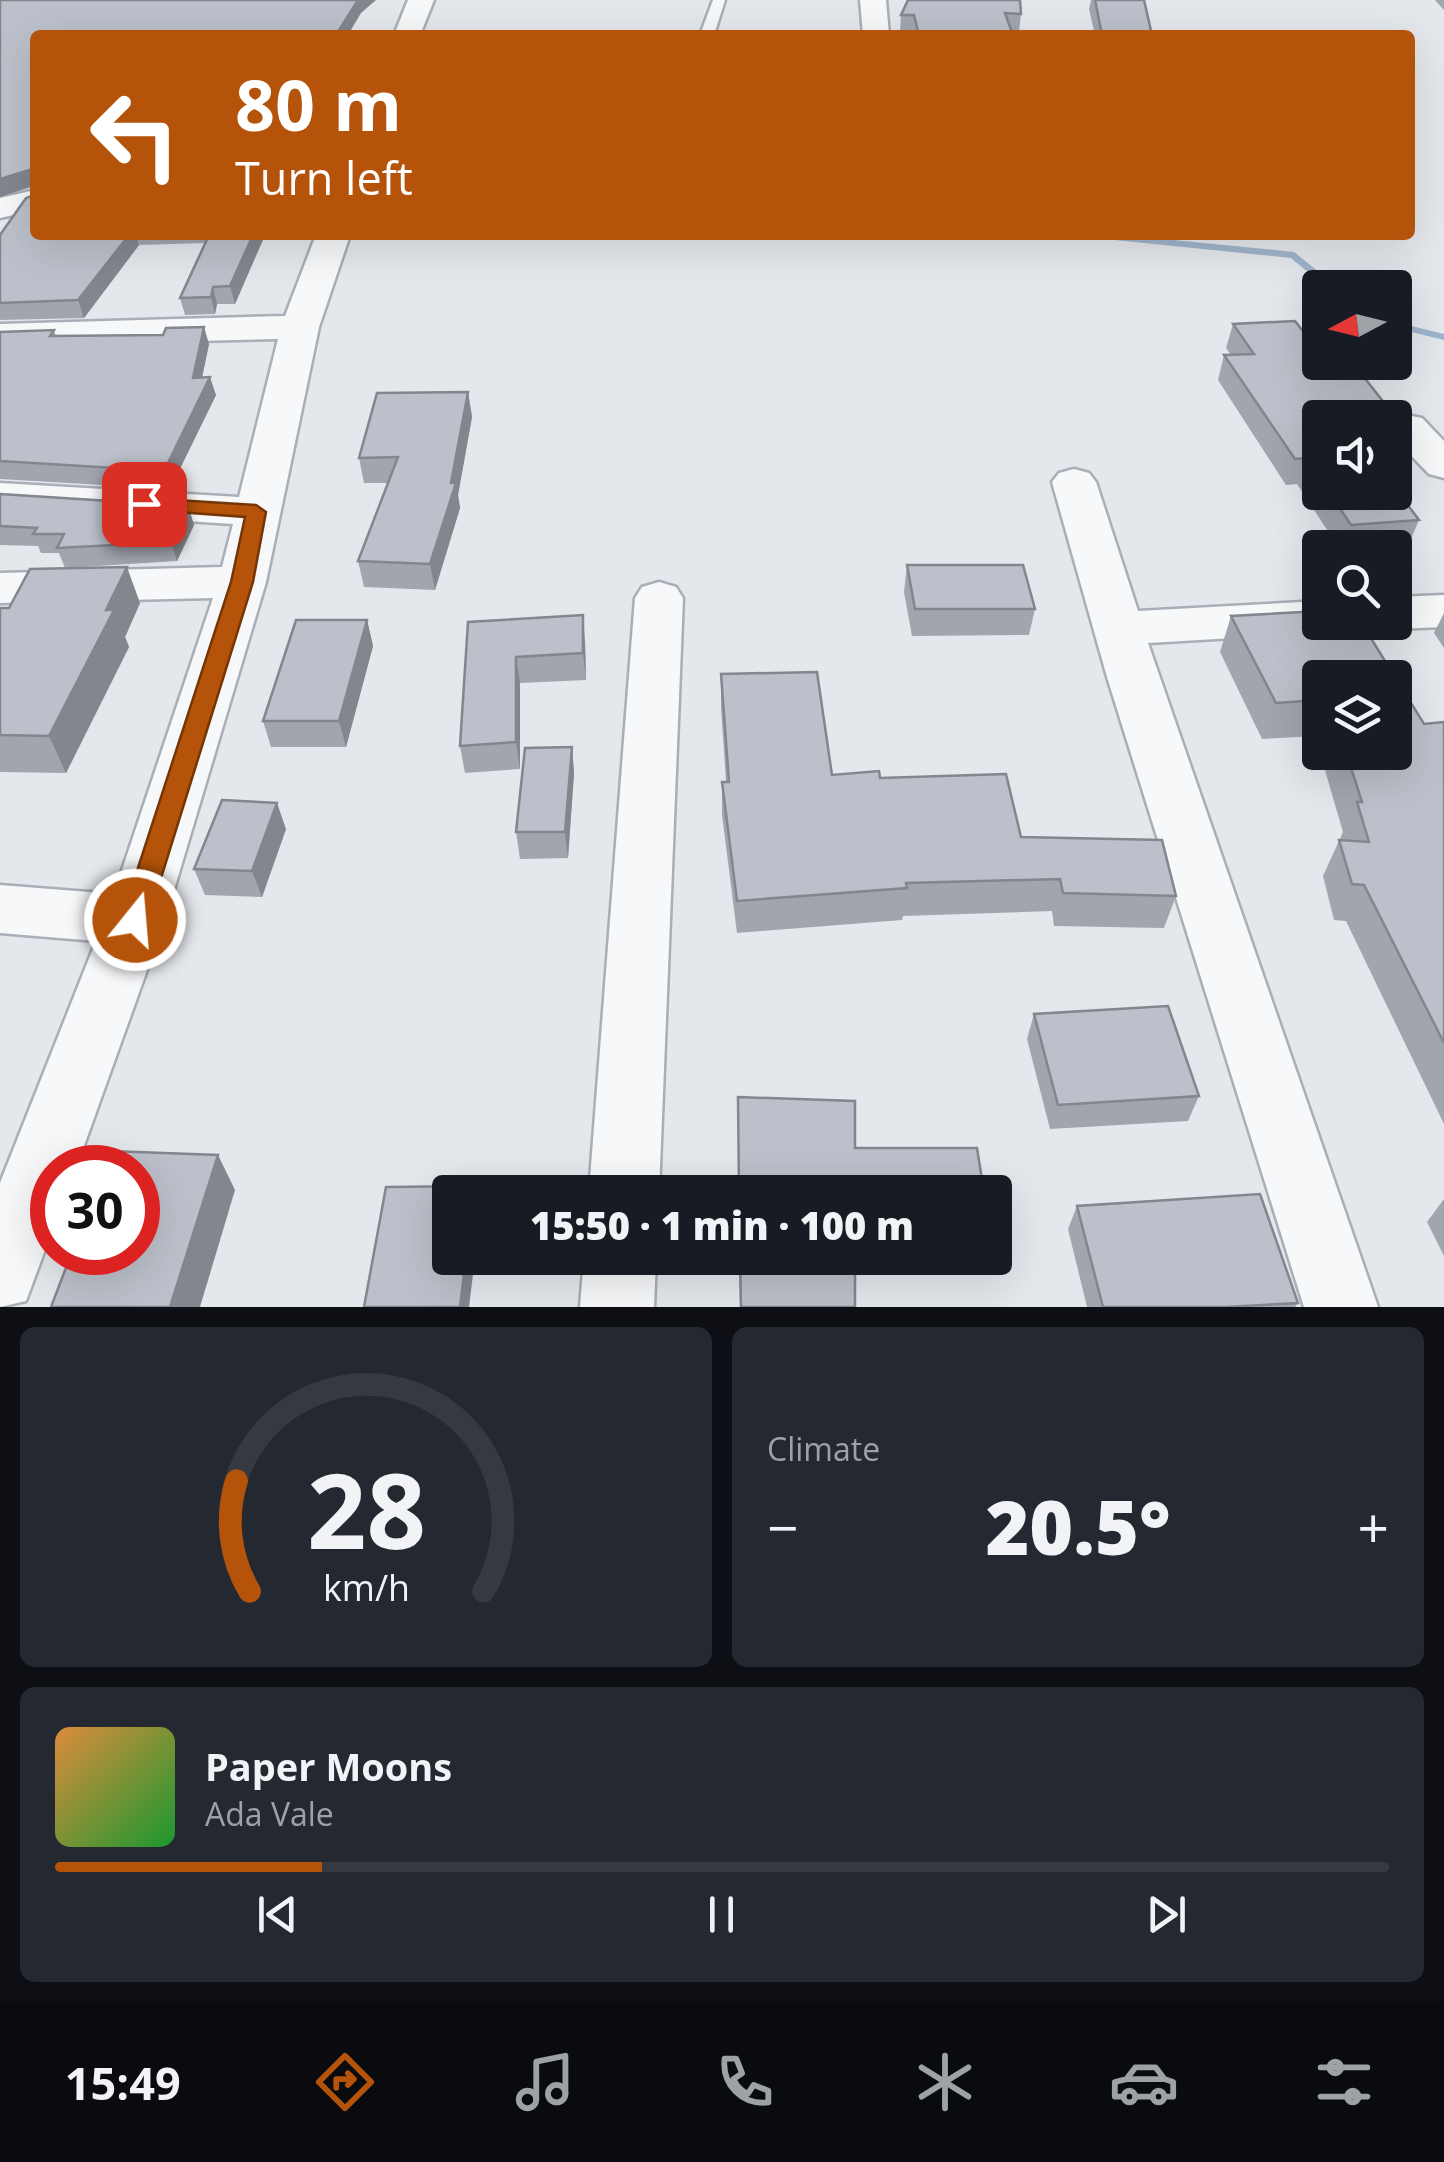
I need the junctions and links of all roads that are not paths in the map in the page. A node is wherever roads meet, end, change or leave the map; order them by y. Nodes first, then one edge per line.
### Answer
1 (421, 0) edge
2 (719, 0) edge
3 (872, 0) edge
4 (409, 30) edge
5 (709, 30) edge
6 (875, 30) edge
7 (30, 201) edge
8 (0, 208) edge
9 (331, 240) edge
10 (300, 327) junction
11 (0, 335) edge
12 (1412, 431) edge
13 (1444, 465) edge
14 (1074, 482) dead end
15 (0, 496) edge
16 (256, 512) junction
17 (242, 582) junction
18 (0, 588) edge
19 (659, 598) dead end
20 (1444, 611) edge
21 (1412, 612) edge
22 (1302, 618) edge
23 (1119, 628) junction
24 (0, 910) edge
25 (135, 920) junction
26 (625, 1175) edge
27 (619, 1275) edge
28 (0, 1276) edge
29 (618, 1307) edge
30 (1341, 1307) edge

1 - 4 street
2 - 5 lane
3 - 6 street
7 - 8 street
9 - 10 street
10 - 11 street
10 - 16 street
12 - 13 street
14 - 23 street
15 - 16 street
16 - 17 street
17 - 18 street
17 - 25 street
19 - 26 street
20 - 21 street
22 - 23 street
23 - 30 street
24 - 25 street
25 - 28 street
27 - 29 street

